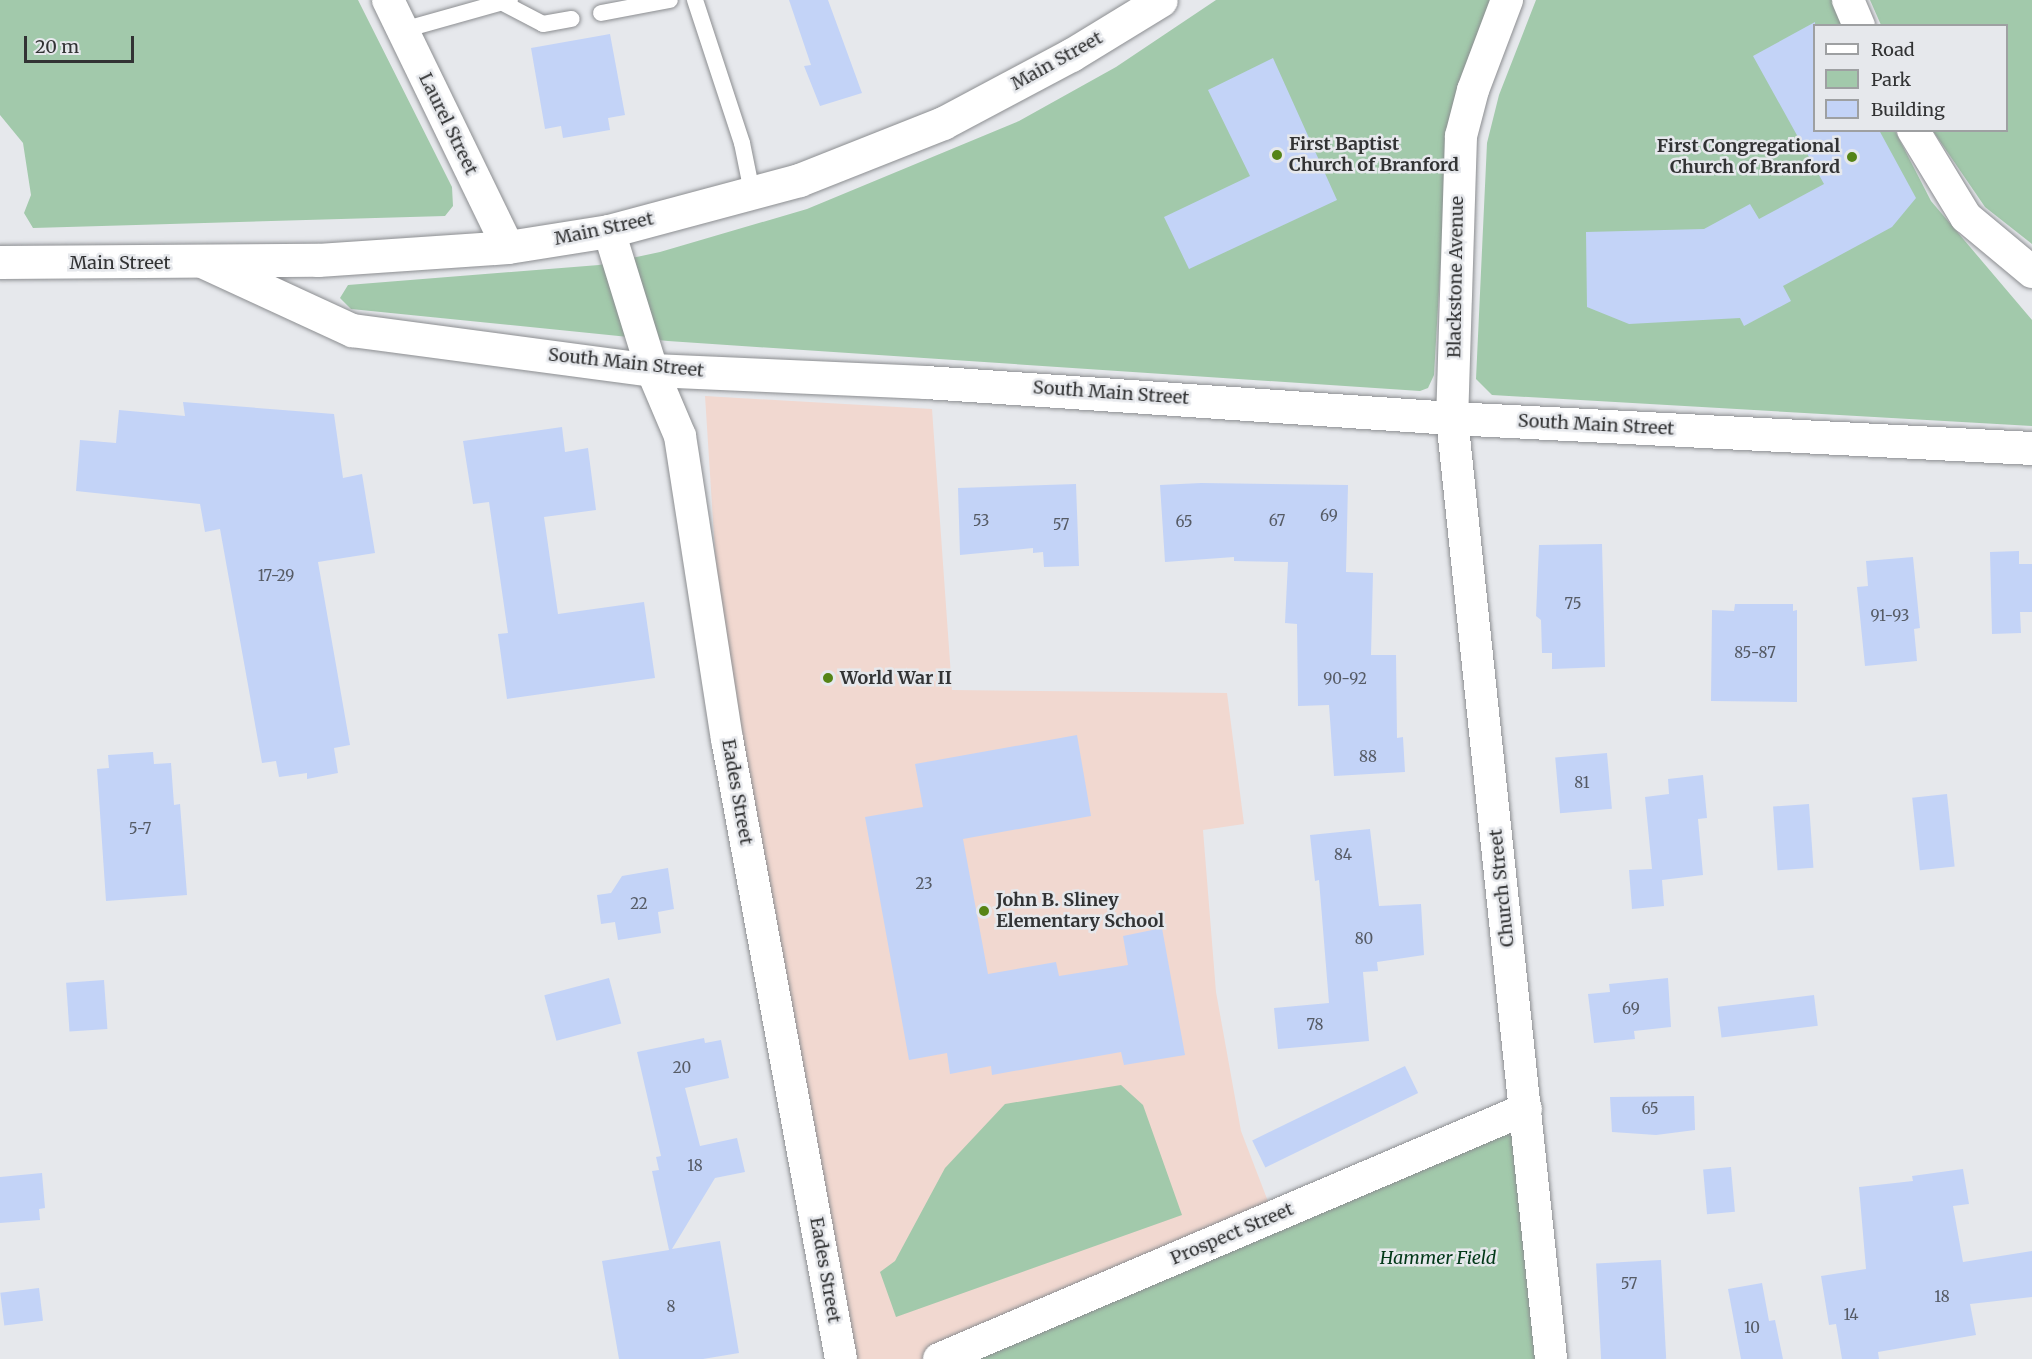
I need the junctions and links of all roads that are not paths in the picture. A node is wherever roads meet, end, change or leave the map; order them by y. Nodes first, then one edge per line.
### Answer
1 (388, 0) edge
2 (670, 0) edge
3 (695, 0) edge
4 (1161, 0) edge
5 (1507, 0) edge
6 (1848, 0) edge
7 (506, 1) edge
8 (601, 12) dead end
9 (572, 19) dead end
10 (1858, 24) edge
11 (403, 30) junction
12 (1914, 132) edge
13 (752, 192) junction
14 (609, 231) junction
15 (508, 247) junction
16 (0, 262) edge
17 (206, 263) junction
18 (2032, 272) edge
19 (652, 370) junction
20 (1452, 418) junction
21 (2032, 448) edge
22 (1526, 1109) junction
23 (841, 1359) edge
24 (939, 1359) edge
25 (1551, 1359) edge

1 - 11 street, Laurel Street
2 - 8 lane
3 - 13 lane
4 - 13 main road, Main Street
5 - 20 street, Blackstone Avenue
6 - 10 street
7 - 9 lane
7 - 11 lane
11 - 15 street, Laurel Street
12 - 18 street
13 - 14 main road, Main Street
14 - 15 main road, Main Street
14 - 19 street, Eades Street
15 - 17 main road, Main Street
16 - 17 main road, Main Street
17 - 19 main road, South Main Street
19 - 20 main road, South Main Street
19 - 23 street, Eades Street
20 - 21 main road, South Main Street
20 - 22 street, Church Street
22 - 24 street, Prospect Street
22 - 25 street, Church Street

